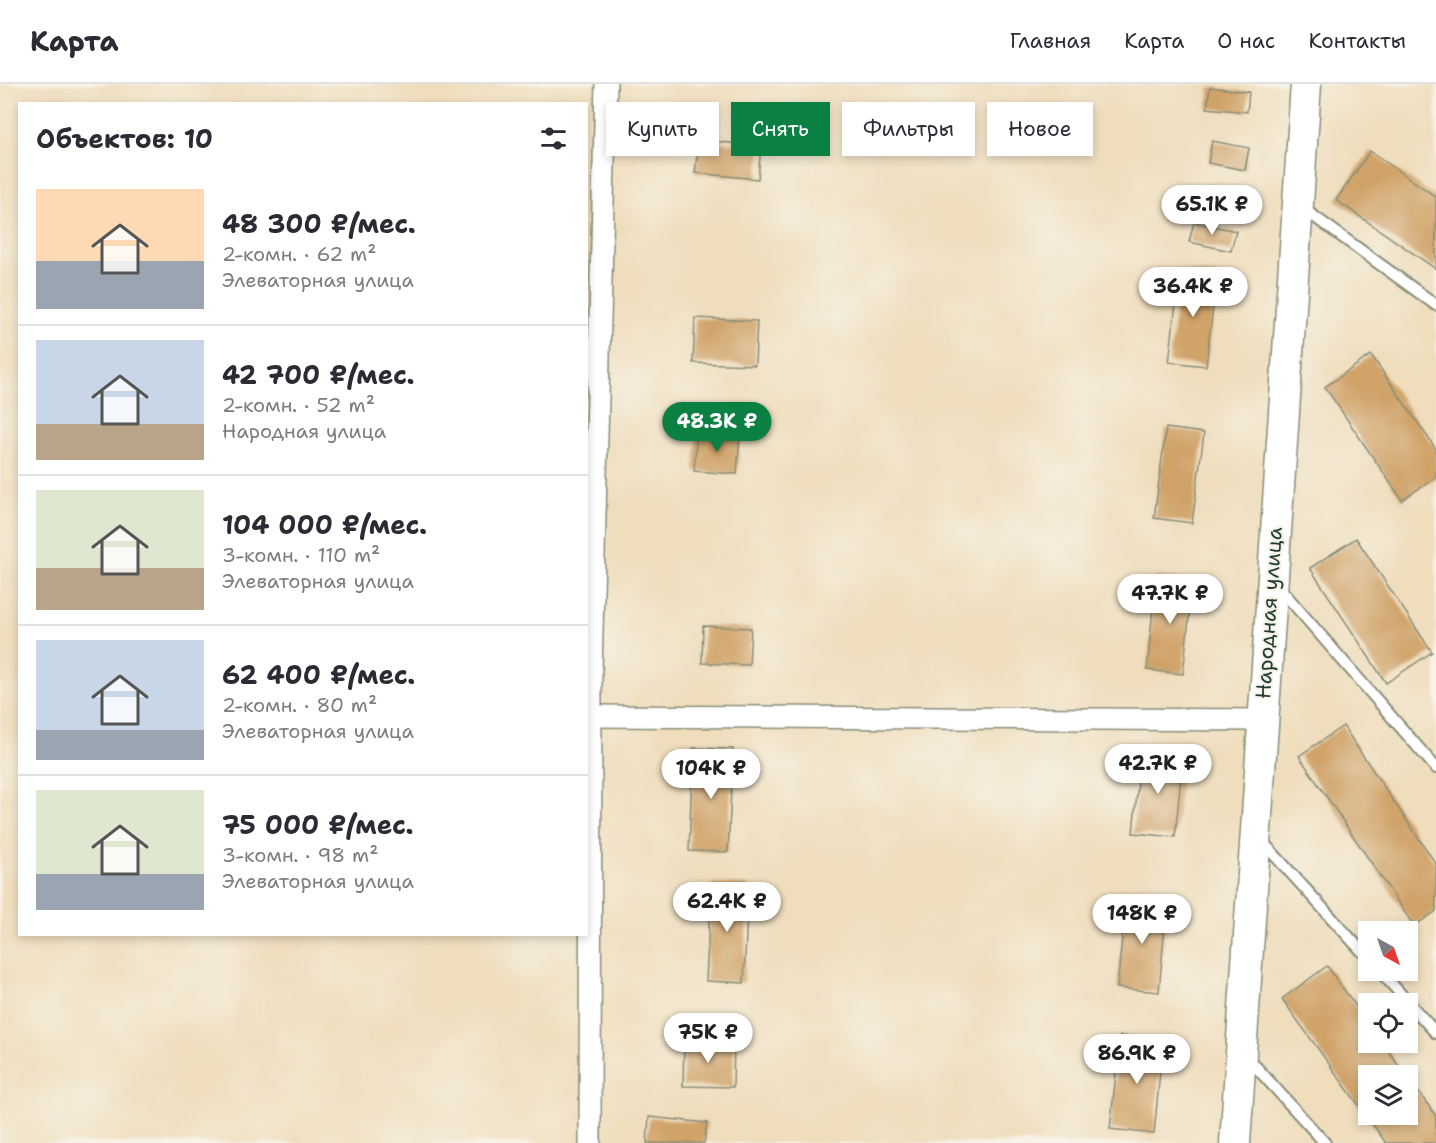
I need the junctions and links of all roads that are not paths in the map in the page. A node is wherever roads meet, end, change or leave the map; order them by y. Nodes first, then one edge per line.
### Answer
1 (606, 84) edge
2 (1306, 84) edge
3 (1299, 205) junction
4 (1436, 305) edge
5 (1271, 579) junction
6 (591, 716) junction
7 (1262, 720) junction
8 (1436, 768) edge
9 (1255, 833) junction
10 (1358, 947) edge
11 (1389, 981) edge
12 (1436, 1034) edge
13 (1241, 1051) junction
14 (590, 1143) edge
15 (1235, 1143) edge
16 (1325, 1143) edge

1 - 6 street
2 - 3 main road, Народная улица
3 - 4 lane
3 - 5 main road, Народная улица
5 - 7 main road, Народная улица
5 - 8 lane
6 - 7 street
6 - 14 street
7 - 9 main road, Народная улица
9 - 10 lane
9 - 13 main road, Народная улица
11 - 12 lane
13 - 15 main road, Народная улица
13 - 16 lane

